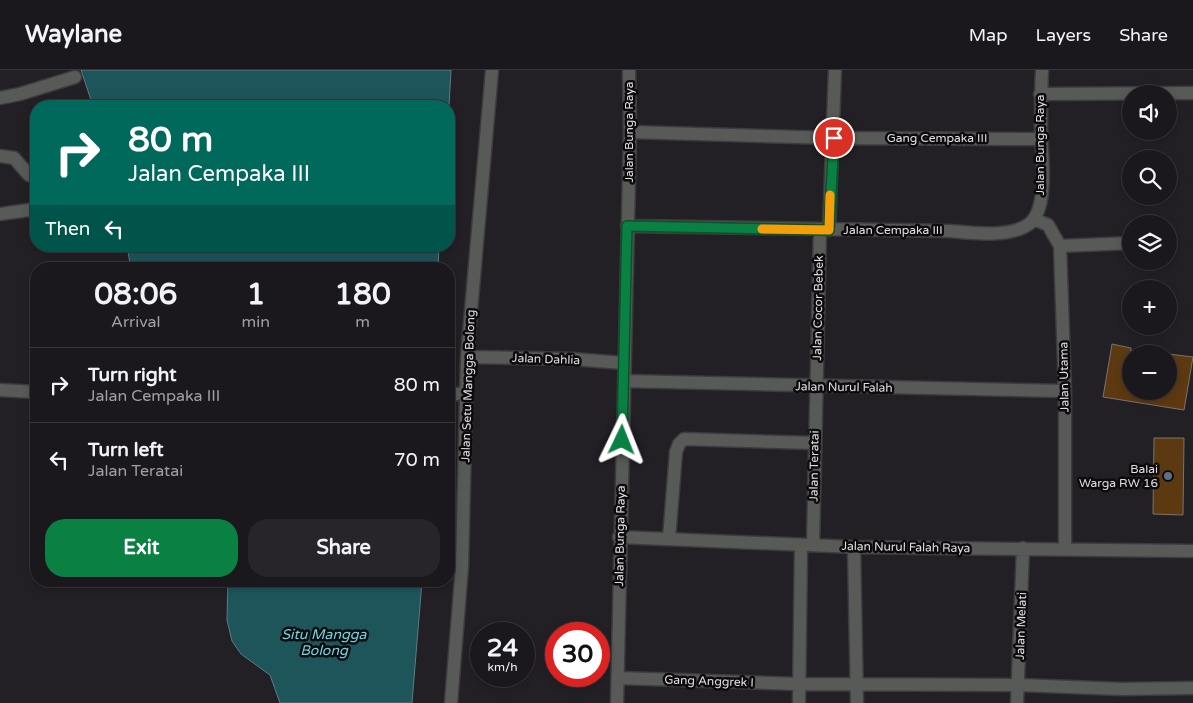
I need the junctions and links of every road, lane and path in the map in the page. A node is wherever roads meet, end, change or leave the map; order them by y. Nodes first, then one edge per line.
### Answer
1 (492, 70) edge
2 (629, 70) edge
3 (835, 70) edge
4 (1042, 70) edge
5 (74, 76) dead end
6 (1193, 93) edge
7 (1040, 94) junction
8 (0, 98) edge
9 (630, 132) junction
10 (834, 138) junction
11 (1041, 139) junction
12 (0, 156) edge
13 (30, 175) edge
14 (30, 210) edge
15 (0, 214) edge
16 (1034, 219) junction
17 (627, 226) junction
18 (824, 230) junction
19 (1122, 243) edge
20 (1060, 246) junction
21 (467, 357) junction
22 (624, 363) junction
23 (624, 381) junction
24 (817, 387) junction
25 (0, 390) edge
26 (1065, 391) junction
27 (30, 392) edge
28 (466, 392) junction
29 (455, 395) edge
30 (814, 443) junction
31 (619, 537) junction
32 (669, 539) junction
33 (807, 545) junction
34 (854, 547) junction
35 (1023, 548) junction
36 (1065, 548) junction
37 (1193, 550) edge
38 (618, 678) junction
39 (799, 684) junction
40 (856, 685) junction
41 (1019, 685) junction
42 (1193, 688) edge
43 (451, 703) edge
44 (617, 703) edge
45 (799, 703) edge
46 (857, 703) edge
47 (1017, 703) edge

1 - 21 street, Jalan Setu Mangga Bolong
2 - 9 street, Jalan Bunga Raya
3 - 10 street
4 - 7 street, Jalan Bunga Raya
5 - 8 street
6 - 7 street
7 - 11 street, Jalan Bunga Raya
9 - 10 street, Gang Cempaka III
9 - 17 street, Jalan Bunga Raya
10 - 11 street, Gang Cempaka III
10 - 18 street
11 - 16 street, Jalan Bunga Raya
12 - 13 street
14 - 15 street
16 - 18 street, Jalan Cempaka III
16 - 20 street, Jalan Utama
17 - 18 street, Jalan Cempaka III
17 - 22 street, Jalan Bunga Raya
18 - 24 street, Jalan Cocor Bebek
19 - 20 street
20 - 26 street, Jalan Utama
21 - 22 street, Jalan Dahlia
21 - 28 street, Jalan Setu Mangga Bolong
22 - 23 street, Jalan Bunga Raya
23 - 24 street, Jalan Nurul Falah
23 - 31 street, Jalan Bunga Raya
24 - 26 street, Jalan Nurul Falah
24 - 30 street, Jalan Teratai
25 - 27 street
26 - 36 street, Jalan Utama
28 - 29 street
28 - 43 street, Jalan Setu Mangga Bolong
30 - 32 street
30 - 33 street, Jalan Teratai
31 - 32 street, Jalan Nurul Falah Raya
31 - 38 street, Jalan Bunga Raya
32 - 33 street, Jalan Nurul Falah Raya
33 - 34 street, Jalan Nurul Falah Raya
33 - 39 street, Jalan Teratai
34 - 35 street, Jalan Nurul Falah Raya
34 - 40 street
35 - 36 street, Jalan Nurul Falah Raya
35 - 41 street, Jalan Melati
36 - 37 street, Jalan Nurul Falah Raya
38 - 39 street, Gang Anggrek I
38 - 44 street, Jalan Bunga Raya
39 - 40 street, Gang Anggrek I
39 - 45 street, Jalan Teratai
40 - 41 street, Gang Anggrek I
40 - 46 street
41 - 42 street, Gang Anggrek I
41 - 47 street, Jalan Melati

